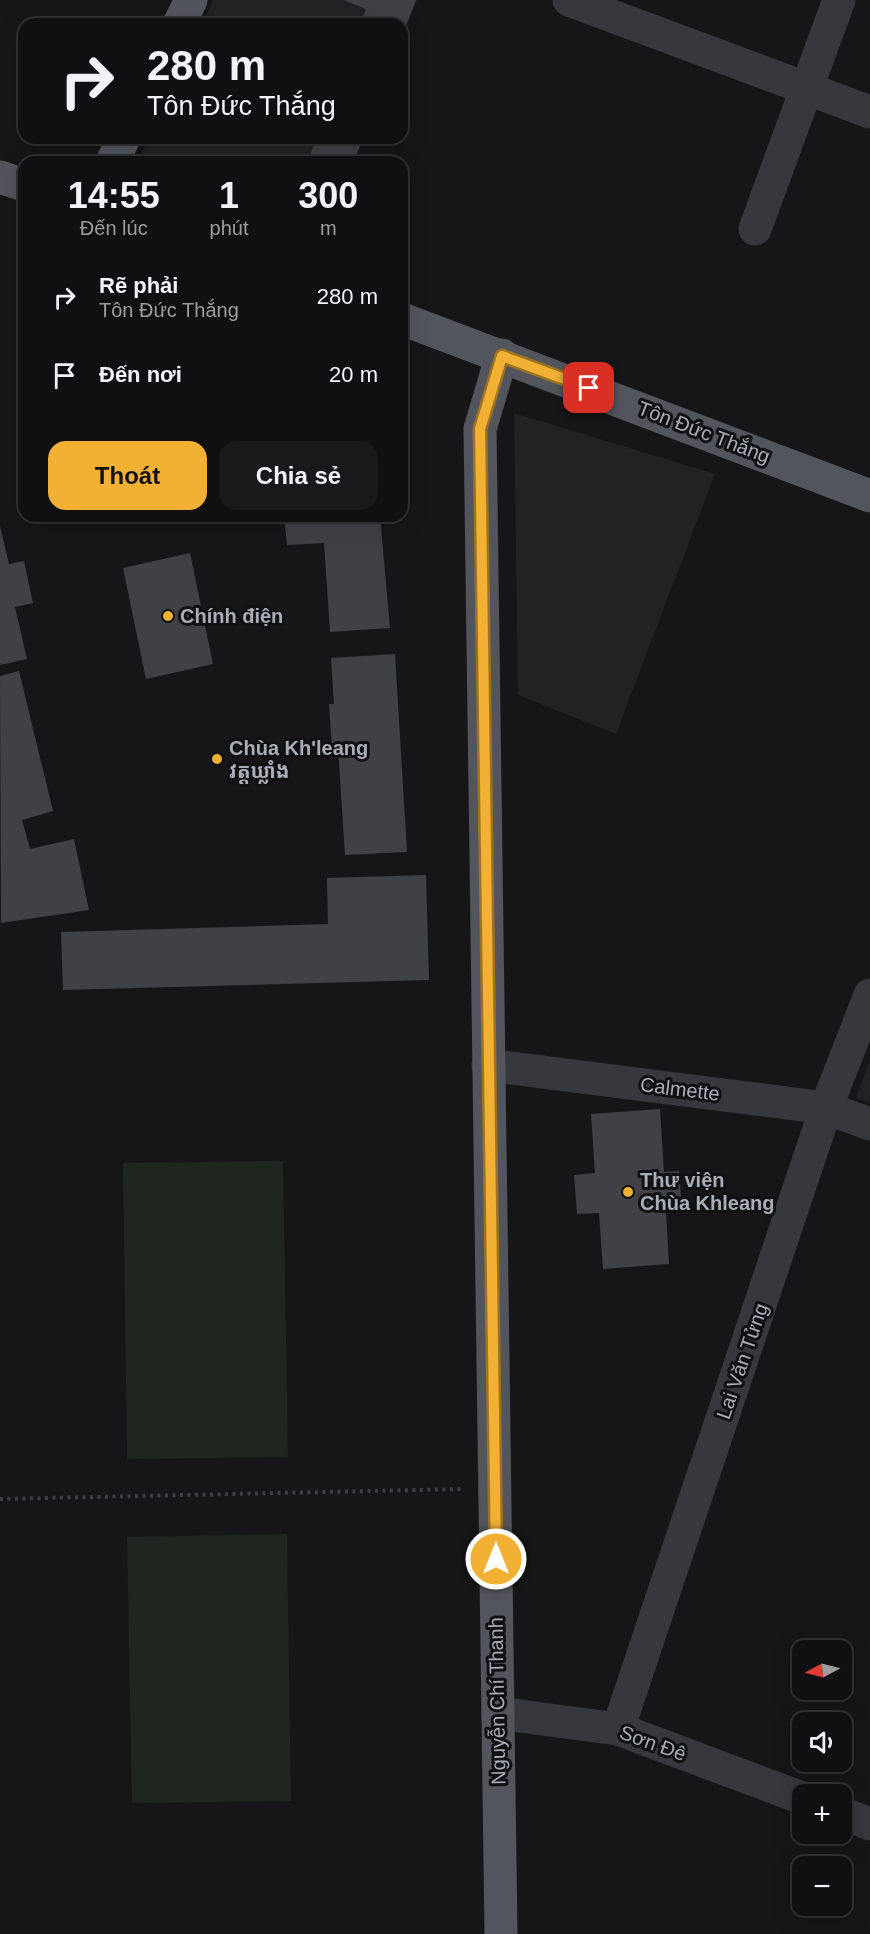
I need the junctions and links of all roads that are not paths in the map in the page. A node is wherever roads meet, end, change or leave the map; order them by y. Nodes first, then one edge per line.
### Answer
1 (191, 0) edge
2 (569, 0) edge
3 (839, 0) edge
4 (182, 18) edge
5 (806, 89) junction
6 (870, 112) edge
7 (0, 177) edge
8 (18, 182) edge
9 (755, 229) dead end
10 (408, 321) edge
11 (502, 356) junction
12 (870, 496) edge
13 (870, 995) edge
14 (488, 1065) junction
15 (826, 1108) junction
16 (870, 1124) edge
17 (498, 1713) junction
18 (618, 1729) junction
19 (792, 1794) edge
20 (852, 1817) edge
21 (870, 1824) edge
22 (501, 1934) edge

1 - 4 main road
2 - 5 street
3 - 5 street
5 - 6 street
5 - 9 street
7 - 8 main road
10 - 11 main road, Tôn Đức Thắng
11 - 12 main road, Tôn Đức Thắng
11 - 14 main road, Nguyễn Chí Thanh
13 - 15 street, Lai Văn Tửng
14 - 15 street, Calmette
14 - 17 main road, Nguyễn Chí Thanh
15 - 16 street, Calmette
15 - 18 street, Lai Văn Tửng
17 - 18 street, Sơn Đê
17 - 22 main road, Nguyễn Chí Thanh
18 - 19 street, Sơn Đê
20 - 21 street

